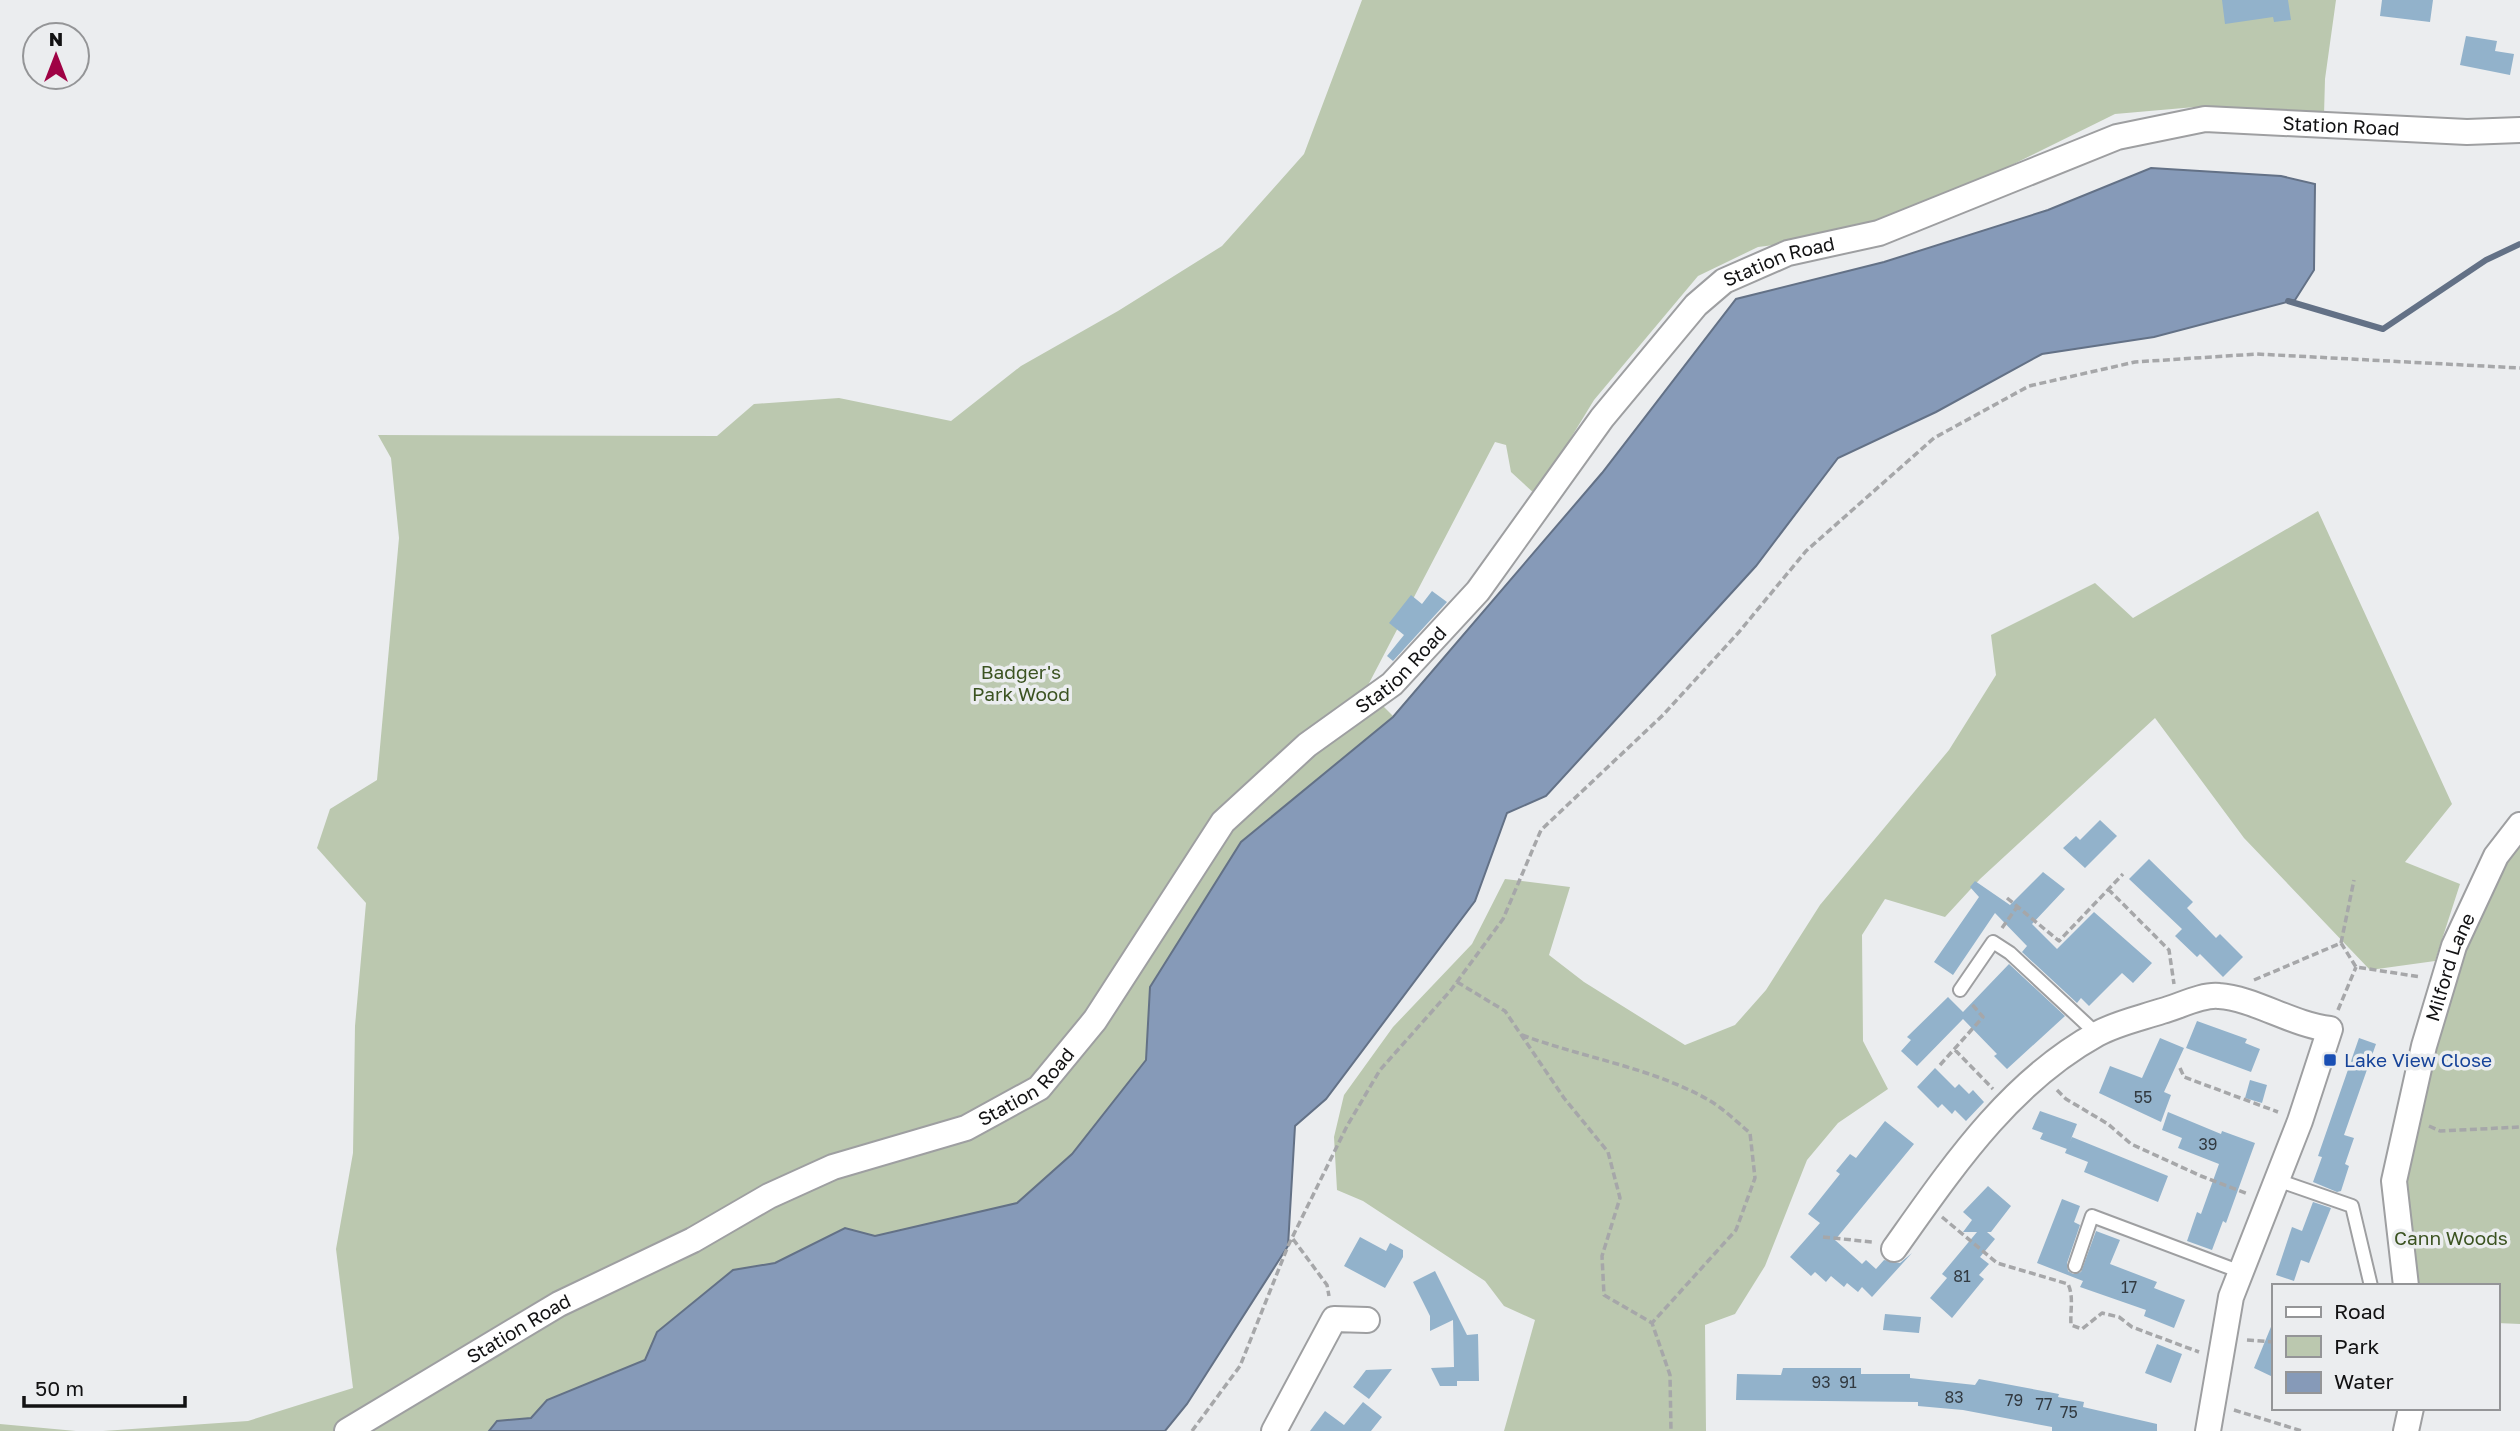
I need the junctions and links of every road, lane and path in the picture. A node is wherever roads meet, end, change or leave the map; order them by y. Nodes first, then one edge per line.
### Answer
1 (2520, 130) edge
2 (2520, 368) edge
3 (2520, 825) edge
4 (2123, 874) dead end
5 (2354, 880) dead end
6 (2108, 889) junction
7 (2007, 898) dead end
8 (2017, 906) junction
9 (1993, 942) junction
10 (2341, 943) junction
11 (2356, 967) junction
12 (2444, 980) junction
13 (1457, 982) junction
14 (1960, 990) joint
15 (2217, 995) junction
16 (2179, 1006) junction
17 (2330, 1029) junction
18 (1521, 1034) junction
19 (2097, 1034) junction
20 (1955, 1050) junction
21 (1940, 1065) dead end
22 (2180, 1068) dead end
23 (1980, 1076) dead end
24 (2058, 1090) dead end
25 (2408, 1117) junction
26 (2300, 1121) junction
27 (2520, 1127) edge
28 (2273, 1190) junction
29 (1926, 1204) junction
30 (1292, 1237) junction
31 (1823, 1237) dead end
32 (1894, 1249) joint
33 (2075, 1266) dead end
34 (2241, 1272) junction
35 (2371, 1284) edge
36 (2406, 1284) edge
37 (1334, 1319) junction
38 (1367, 1320) dead end
39 (1652, 1323) junction
40 (2220, 1363) junction
41 (2411, 1410) edge
42 (2237, 1411) dead end
43 (347, 1431) edge
44 (1192, 1431) edge
45 (1273, 1431) edge
46 (1671, 1431) edge
47 (2208, 1431) edge
48 (2302, 1431) edge
49 (2406, 1431) edge

1 - 43 street, Station Road
2 - 13 path
3 - 12 street, Milford Lane
4 - 6 path
5 - 10 path
6 - 8 path
6 - 16 path
7 - 8 path
8 - 9 path
9 - 14 lane
9 - 19 lane
10 - 11 path
10 - 15 path
11 - 12 path
11 - 17 path
12 - 25 street, Milford Lane
13 - 18 path
13 - 30 path
14 - 20 path
15 - 16 street
15 - 17 street
16 - 19 street
17 - 26 street
18 - 39 path
18 - 39 path
19 - 29 street
20 - 21 path
20 - 23 path
22 - 26 path
24 - 28 path
25 - 27 path
25 - 36 street, Milford Lane
26 - 28 street
28 - 34 street
28 - 35 lane
29 - 32 street
29 - 40 path
30 - 37 path
30 - 44 path
31 - 32 path
33 - 34 lane
34 - 40 street
37 - 38 street
37 - 45 street
39 - 46 path
40 - 47 street
41 - 49 street
42 - 48 path

